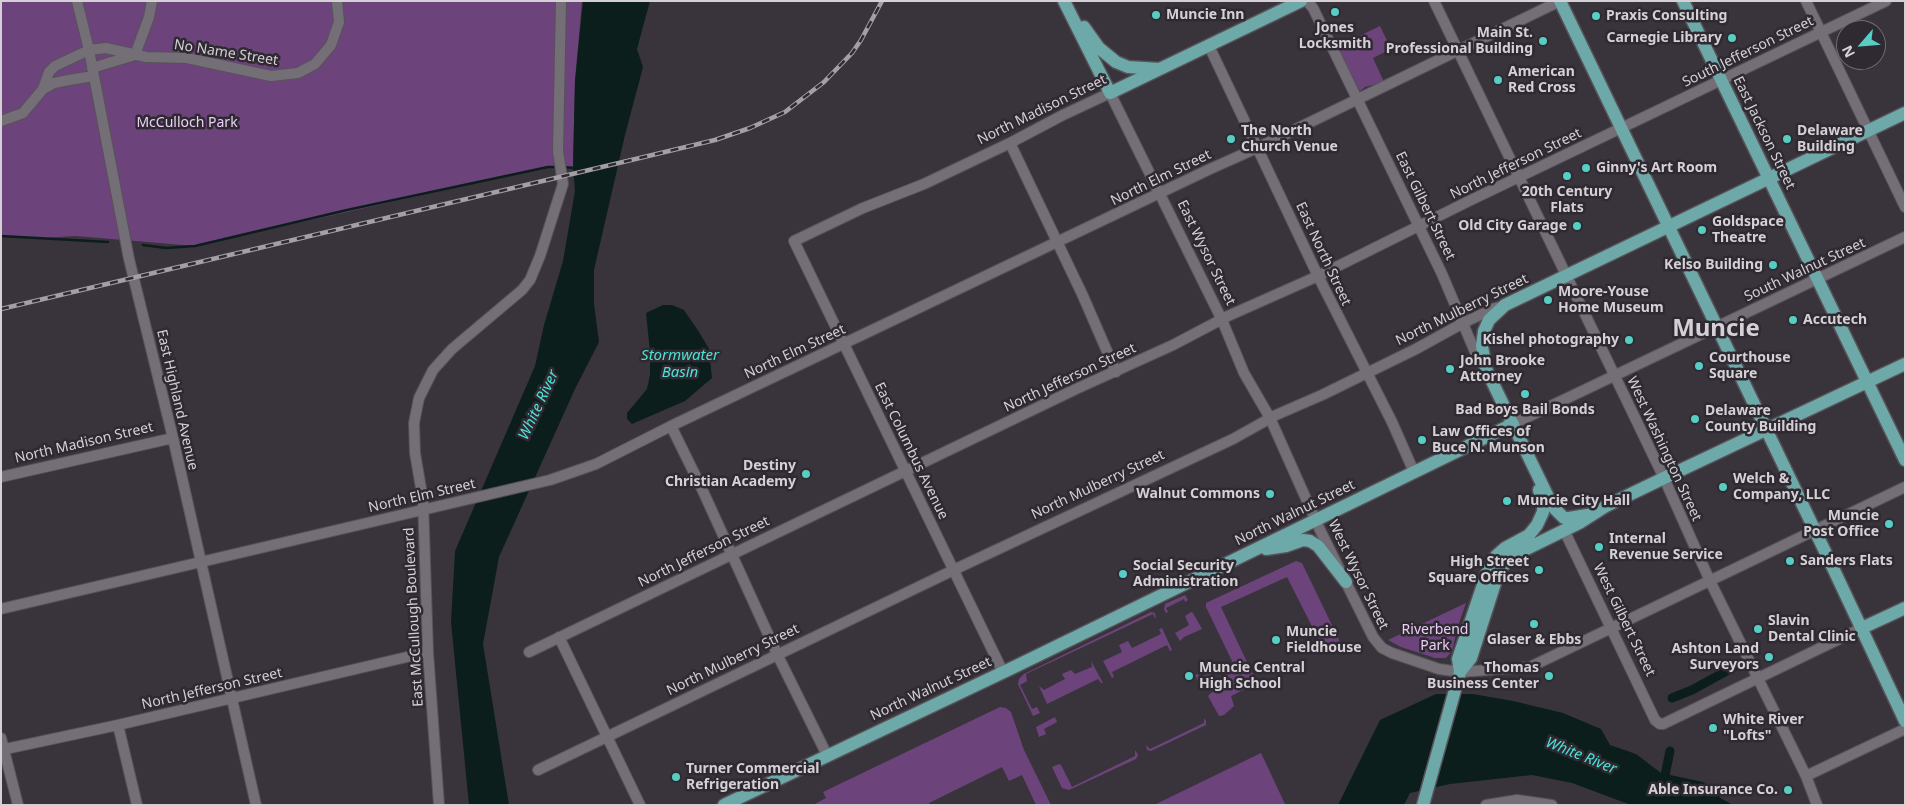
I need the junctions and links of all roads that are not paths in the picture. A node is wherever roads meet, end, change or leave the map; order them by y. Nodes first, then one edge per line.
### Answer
1 (77, 1) edge
2 (152, 1) edge
3 (337, 1) edge
4 (561, 1) edge
5 (1301, 1) edge
6 (1307, 1) edge
7 (1434, 1) edge
8 (1560, 1) edge
9 (1683, 1) edge
10 (1806, 1) edge
11 (1886, 1) edge
12 (1066, 5) edge
13 (1821, 32) junction
14 (1210, 46) junction
15 (89, 50) junction
16 (1458, 50) junction
17 (135, 55) junction
18 (1162, 69) junction
19 (92, 72) junction
20 (1721, 80) junction
21 (42, 89) junction
22 (1110, 93) junction
23 (1357, 99) junction
24 (1905, 113) edge
25 (1, 121) edge
26 (1622, 128) junction
27 (1869, 131) junction
28 (1010, 143) junction
29 (1257, 148) junction
30 (1519, 178) junction
31 (1769, 179) junction
32 (1160, 193) junction
33 (1905, 207) edge
34 (1418, 226) junction
35 (1669, 226) junction
36 (1905, 237) edge
37 (794, 241) joint
38 (1057, 243) junction
39 (1318, 276) junction
40 (1566, 276) junction
41 (1818, 278) junction
42 (1504, 305) junction
43 (1222, 320) junction
44 (1462, 325) junction
45 (1717, 326) junction
46 (844, 344) junction
47 (1905, 364) edge
48 (1486, 368) junction
49 (1116, 372) junction
50 (1368, 372) junction
51 (1614, 376) junction
52 (1866, 381) junction
53 (1270, 418) junction
54 (1513, 424) junction
55 (671, 426) junction
56 (1766, 430) junction
57 (173, 438) junction
58 (1905, 460) edge
59 (1531, 464) junction
60 (905, 470) junction
61 (1414, 472) junction
62 (1, 477) edge
63 (1664, 478) junction
64 (1905, 487) edge
65 (423, 509) junction
66 (1593, 514) junction
67 (1316, 520) junction
68 (1564, 530) junction
69 (1815, 530) junction
70 (1253, 550) junction
71 (730, 554) junction
72 (201, 562) junction
73 (953, 570) junction
74 (1710, 581) junction
75 (1346, 582) junction
76 (1905, 608) edge
77 (1, 609) edge
78 (1611, 628) junction
79 (1862, 628) junction
80 (559, 637) junction
81 (428, 652) junction
82 (529, 652) dead end
83 (778, 656) junction
84 (1003, 672) junction
85 (1460, 672) junction
86 (1758, 678) junction
87 (231, 698) junction
88 (1905, 721) edge
89 (118, 725) junction
90 (1905, 729) edge
91 (607, 736) junction
92 (1, 738) edge
93 (3, 750) edge
94 (827, 755) junction
95 (538, 770) dead end
96 (1806, 776) junction
97 (1424, 802) edge
98 (18, 805) edge
99 (137, 805) edge
100 (256, 805) edge
101 (439, 805) edge
102 (640, 805) edge
103 (724, 805) edge
104 (1486, 805) edge
105 (1552, 805) edge
106 (1817, 805) edge

1 - 15 street, East Highland Avenue
2 - 17 street
3 - 17 street, No Name Street
4 - 65 street, East McCullough Boulevard
5 - 14 main road, North Madison Street
6 - 23 street, East Gilbert Street
7 - 16 street, West Washington Street
8 - 16 street, North Elm Street
8 - 26 main road
9 - 20 main road, East Jackson Street
10 - 13 street
11 - 13 street, South Jefferson Street
12 - 18 main road
12 - 22 main road, East Wysor Street
13 - 20 street, South Jefferson Street
13 - 27 street
14 - 18 main road, North Madison Street
14 - 29 street, East North Street
15 - 17 street, No Name Street
15 - 19 street, East Highland Avenue
15 - 21 street, No Name Street
16 - 23 street, North Elm Street
16 - 30 street, West Washington Street
17 - 19 street
18 - 22 main road, North Madison Street
19 - 21 street
19 - 57 street, East Highland Avenue
20 - 26 street, South Jefferson Street
20 - 31 main road, East Jackson Street
21 - 25 street, No Name Street
22 - 28 street, North Madison Street
22 - 32 street, East Wysor Street
23 - 29 street, North Elm Street
23 - 34 street, East Gilbert Street
24 - 27 main road, North Mulberry Street
26 - 30 street, North Jefferson Street
26 - 35 main road
27 - 31 main road, North Mulberry Street
27 - 33 street
28 - 37 street, North Madison Street
28 - 38 street
29 - 32 street, North Elm Street
29 - 39 street, East North Street
30 - 34 street, North Jefferson Street
30 - 40 street, West Washington Street
31 - 35 main road, North Mulberry Street
31 - 41 main road, East Jackson Street
32 - 38 street, North Elm Street
32 - 43 street, East Wysor Street
34 - 39 street, North Jefferson Street
34 - 44 street, East Gilbert Street
35 - 40 main road, North Mulberry Street
35 - 45 main road
36 - 41 street, South Walnut Street
37 - 46 street, East Columbus Avenue
38 - 46 street, North Elm Street
38 - 49 street
39 - 43 street, North Jefferson Street
39 - 50 street, East North Street
40 - 42 main road, North Mulberry Street
40 - 51 street, West Washington Street
41 - 45 street, South Walnut Street
41 - 52 main road, East Jackson Street
42 - 44 street, North Mulberry Street
42 - 48 main road
43 - 49 street, North Jefferson Street
43 - 53 street, East Wysor Street
44 - 48 street, East Gilbert Street
44 - 50 street, North Mulberry Street
45 - 51 street, North Walnut Street
45 - 56 main road
46 - 55 street, North Elm Street
46 - 60 street, East Columbus Avenue
47 - 52 main road
48 - 54 main road, East Gilbert Street
49 - 60 street, North Jefferson Street
50 - 53 street, North Mulberry Street
50 - 61 street, East North Street
51 - 54 street, North Walnut Street
51 - 63 street, West Washington Street
52 - 56 main road
52 - 58 main road, East Jackson Street
53 - 67 street, East Wysor Street
53 - 73 street, North Mulberry Street
54 - 59 main road
54 - 61 main road, North Walnut Street
55 - 65 street, North Elm Street
55 - 71 street
56 - 63 main road
56 - 69 main road
57 - 62 street, North Madison Street
57 - 72 street, East Highland Avenue
59 - 66 main road
59 - 85 main road
60 - 71 street, North Jefferson Street
60 - 73 street, East Columbus Avenue
61 - 67 main road, North Walnut Street
63 - 66 main road
63 - 74 street, West Washington Street
64 - 69 street, West Wysor Street
65 - 72 street, North Elm Street
65 - 81 street, East McCullough Boulevard
66 - 68 main road
67 - 70 main road, North Walnut Street
67 - 75 street, West Wysor Street
68 - 78 street, West Gilbert Street
68 - 85 main road
69 - 74 street, West Wysor Street
69 - 79 main road
70 - 75 main road
70 - 84 main road, North Walnut Street
71 - 80 street, North Jefferson Street
71 - 83 street
72 - 77 street, North Elm Street
72 - 87 street, East Highland Avenue
73 - 83 street, North Mulberry Street
73 - 84 street, East Columbus Avenue
74 - 78 street, West Wysor Street
74 - 86 street, West Washington Street
75 - 85 street, West Wysor Street
76 - 79 main road
78 - 85 street, West Wysor Street
78 - 86 street, West Gilbert Street
79 - 86 street
79 - 88 main road
80 - 82 street, North Jefferson Street
80 - 91 street
81 - 87 street, North Jefferson Street
81 - 101 street, East McCullough Boulevard
83 - 91 street, North Mulberry Street
83 - 94 street
84 - 94 main road, North Walnut Street
85 - 97 main road
86 - 96 street, West Washington Street
87 - 89 street, North Jefferson Street
87 - 100 street, East Highland Avenue
89 - 93 street, North Jefferson Street
89 - 99 street
90 - 96 street
91 - 95 street, North Mulberry Street
91 - 102 street
92 - 93 street
93 - 98 street
94 - 103 main road, North Walnut Street
96 - 106 street, West Washington Street
104 - 105 street

